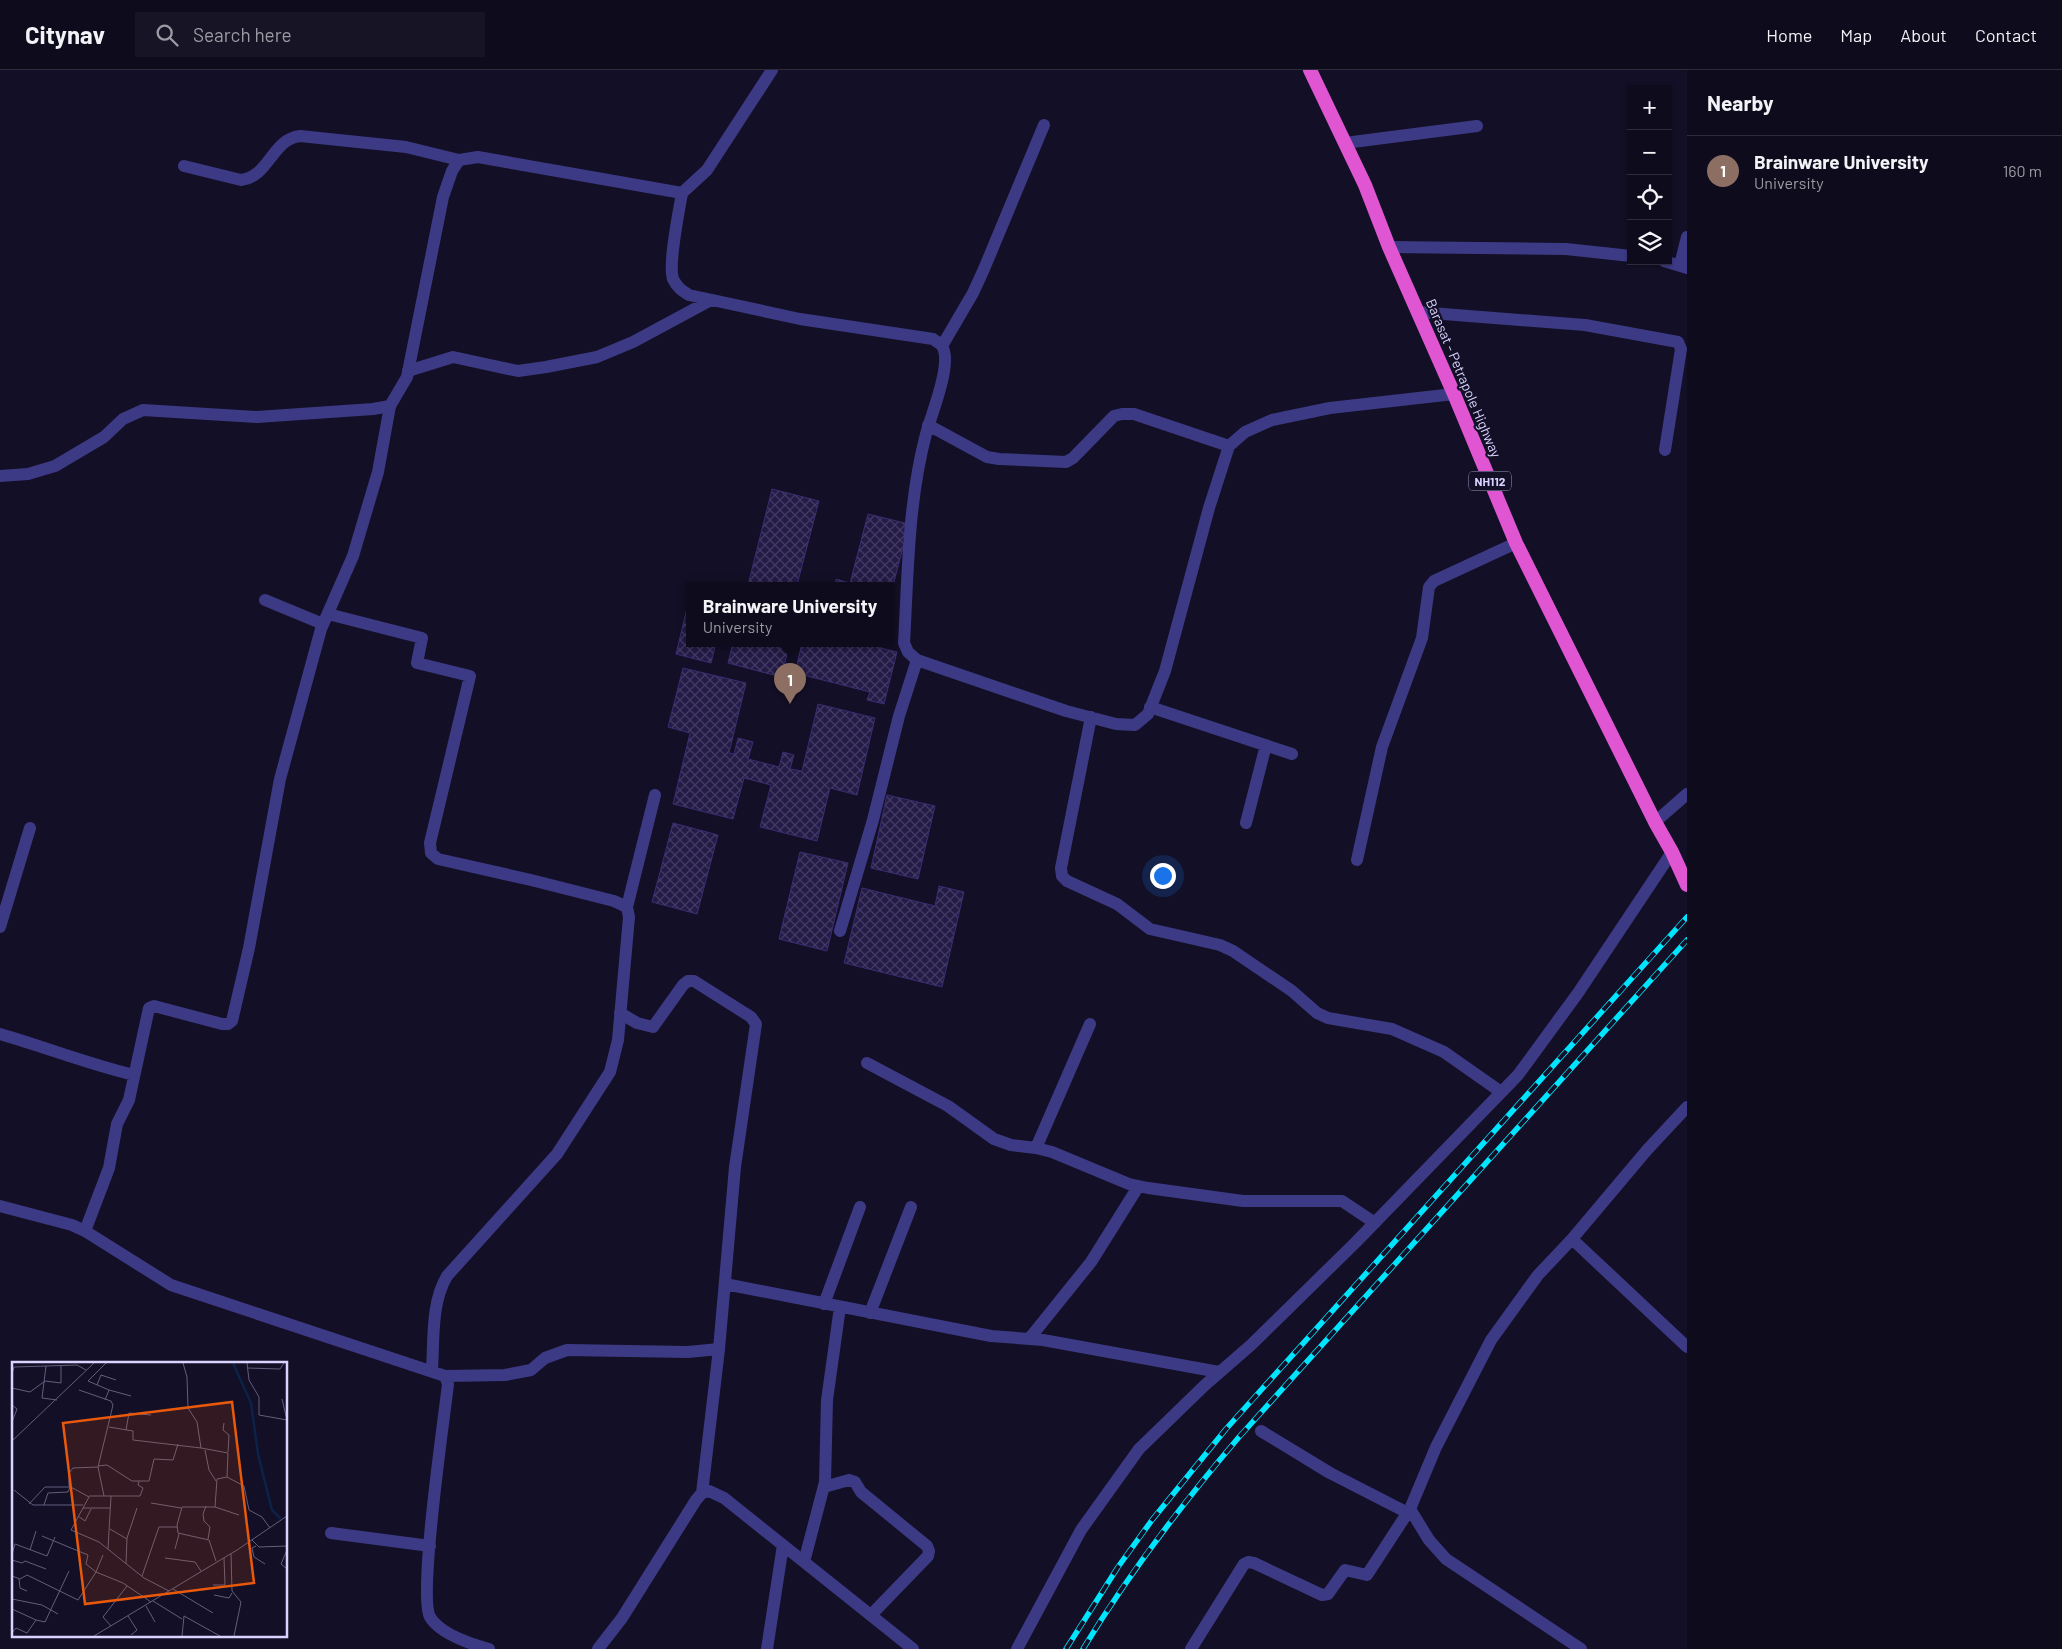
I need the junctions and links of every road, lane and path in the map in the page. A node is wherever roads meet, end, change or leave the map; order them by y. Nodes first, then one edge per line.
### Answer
1 (772, 70) edge
2 (1310, 70) edge
3 (1044, 125) dead end
4 (1477, 126) dead end
5 (1345, 143) junction
6 (459, 160) junction
7 (184, 166) dead end
8 (682, 193) junction
9 (1687, 237) edge
10 (1389, 247) junction
11 (1627, 256) edge
12 (1684, 266) edge
13 (711, 300) junction
14 (1418, 312) junction
15 (942, 346) junction
16 (408, 371) junction
17 (1454, 394) junction
18 (390, 406) junction
19 (928, 425) junction
20 (1229, 446) junction
21 (1665, 450) dead end
22 (0, 476) edge
23 (1516, 543) junction
24 (265, 600) dead end
25 (325, 619) junction
26 (917, 660) junction
27 (1150, 707) junction
28 (1091, 717) junction
29 (1266, 745) junction
30 (1292, 754) dead end
31 (1687, 794) edge
32 (655, 795) dead end
33 (1655, 822) junction
34 (1246, 823) dead end
35 (30, 828) dead end
36 (1672, 852) junction
37 (1357, 860) dead end
38 (1687, 885) edge
39 (627, 907) junction
40 (0, 927) edge
41 (840, 931) dead end
42 (620, 1013) junction
43 (1090, 1024) dead end
44 (0, 1034) edge
45 (867, 1063) dead end
46 (134, 1075) junction
47 (1501, 1092) junction
48 (1687, 1107) edge
49 (1036, 1148) junction
50 (1138, 1187) junction
51 (0, 1206) edge
52 (860, 1207) dead end
53 (911, 1207) dead end
54 (1374, 1222) junction
55 (86, 1231) junction
56 (1572, 1239) junction
57 (725, 1284) junction
58 (824, 1304) junction
59 (840, 1308) junction
60 (870, 1313) junction
61 (1029, 1339) junction
62 (1687, 1347) edge
63 (719, 1349) junction
64 (432, 1370) junction
65 (1219, 1372) junction
66 (445, 1376) junction
67 (1261, 1431) dead end
68 (824, 1487) junction
69 (702, 1493) junction
70 (1409, 1511) junction
71 (331, 1533) dead end
72 (783, 1545) junction
73 (430, 1546) junction
74 (804, 1562) junction
75 (871, 1615) junction
76 (599, 1648) edge
77 (489, 1649) edge
78 (767, 1649) edge
79 (913, 1649) edge
80 (1016, 1649) edge
81 (1191, 1649) edge
82 (1581, 1649) edge

1 - 8 street
2 - 5 highway, Barasat - Petrapole Highway / NH112
3 - 15 street
4 - 5 street
5 - 10 highway, Barasat - Petrapole Highway / NH112
6 - 7 street
6 - 8 street
6 - 16 street
8 - 13 street
9 - 12 street
10 - 11 street
10 - 14 highway, Barasat - Petrapole Highway / NH112
13 - 15 street
13 - 16 street
14 - 17 highway, Barasat - Petrapole Highway / NH112
14 - 21 street
15 - 19 street
16 - 18 street
17 - 20 street
17 - 23 highway, Barasat - Petrapole Highway / NH112
18 - 22 street
18 - 25 street
19 - 20 street
19 - 26 street
20 - 27 street
23 - 33 highway, Barasat - Petrapole Highway / NH112
23 - 37 street
24 - 25 street
25 - 39 street
25 - 46 street
26 - 28 street
26 - 41 street
27 - 28 street
27 - 29 street
28 - 47 street
29 - 30 street
29 - 34 street
31 - 33 street
32 - 39 street
33 - 36 highway, Barasat - Petrapole Highway / NH112
35 - 40 street
36 - 38 highway, Barasat - Petrapole Highway / NH112
36 - 47 street
39 - 42 street
42 - 57 street
42 - 64 street
43 - 49 street
44 - 46 street
45 - 49 street
46 - 55 street
47 - 54 street
48 - 56 street
49 - 50 street
50 - 54 street
50 - 61 street
51 - 55 street
52 - 58 street
53 - 60 street
54 - 65 street
55 - 64 street
56 - 62 street
56 - 70 street
57 - 58 street
57 - 63 street
58 - 59 street
59 - 60 street
59 - 68 street
60 - 61 street
61 - 65 street
63 - 66 street
63 - 69 street
64 - 66 street
65 - 80 street
66 - 73 street
67 - 70 street
68 - 74 street
68 - 75 street
69 - 72 street
69 - 76 street
70 - 81 street
70 - 82 street
71 - 73 street
72 - 74 street
72 - 78 street
73 - 77 street
74 - 75 street
75 - 79 street

